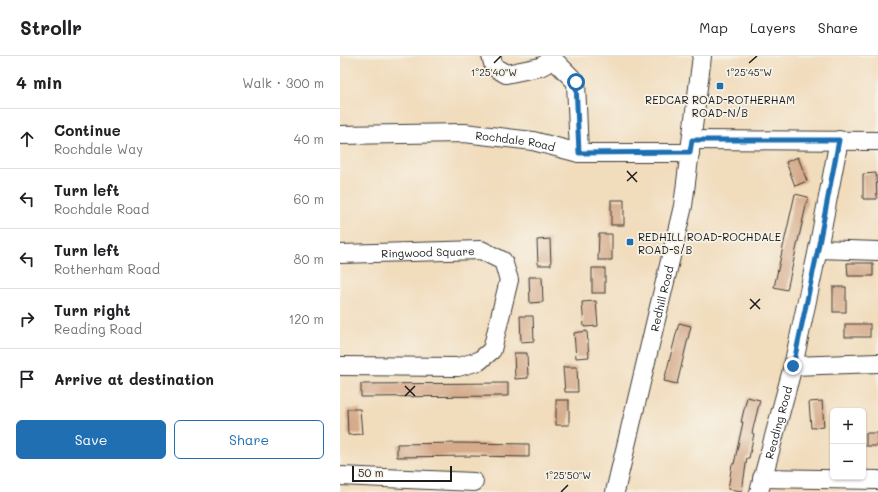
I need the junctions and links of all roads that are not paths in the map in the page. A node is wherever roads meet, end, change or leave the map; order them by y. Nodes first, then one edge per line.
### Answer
1 (491, 56) edge
2 (702, 56) edge
3 (552, 58) edge
4 (340, 135) edge
5 (839, 140) junction
6 (878, 141) edge
7 (691, 146) junction
8 (579, 153) junction
9 (818, 249) junction
10 (878, 251) edge
11 (340, 254) edge
12 (878, 363) edge
13 (340, 366) edge
14 (793, 366) junction
15 (340, 476) edge
16 (878, 480) edge
17 (474, 482) dead end
18 (760, 485) edge
19 (615, 492) edge

1 - 3 street
2 - 7 street, Redhill Road
3 - 8 street
4 - 8 street, Rochdale Road
5 - 6 street, Rochdale Road
5 - 7 street, Rochdale Road
5 - 9 street, Reading Road
7 - 8 street, Rochdale Road
7 - 19 street, Redhill Road
9 - 10 street
9 - 14 street, Reading Road
11 - 13 street, Ringwood Square
12 - 14 street
14 - 18 street, Reading Road
15 - 17 street
16 - 18 street

